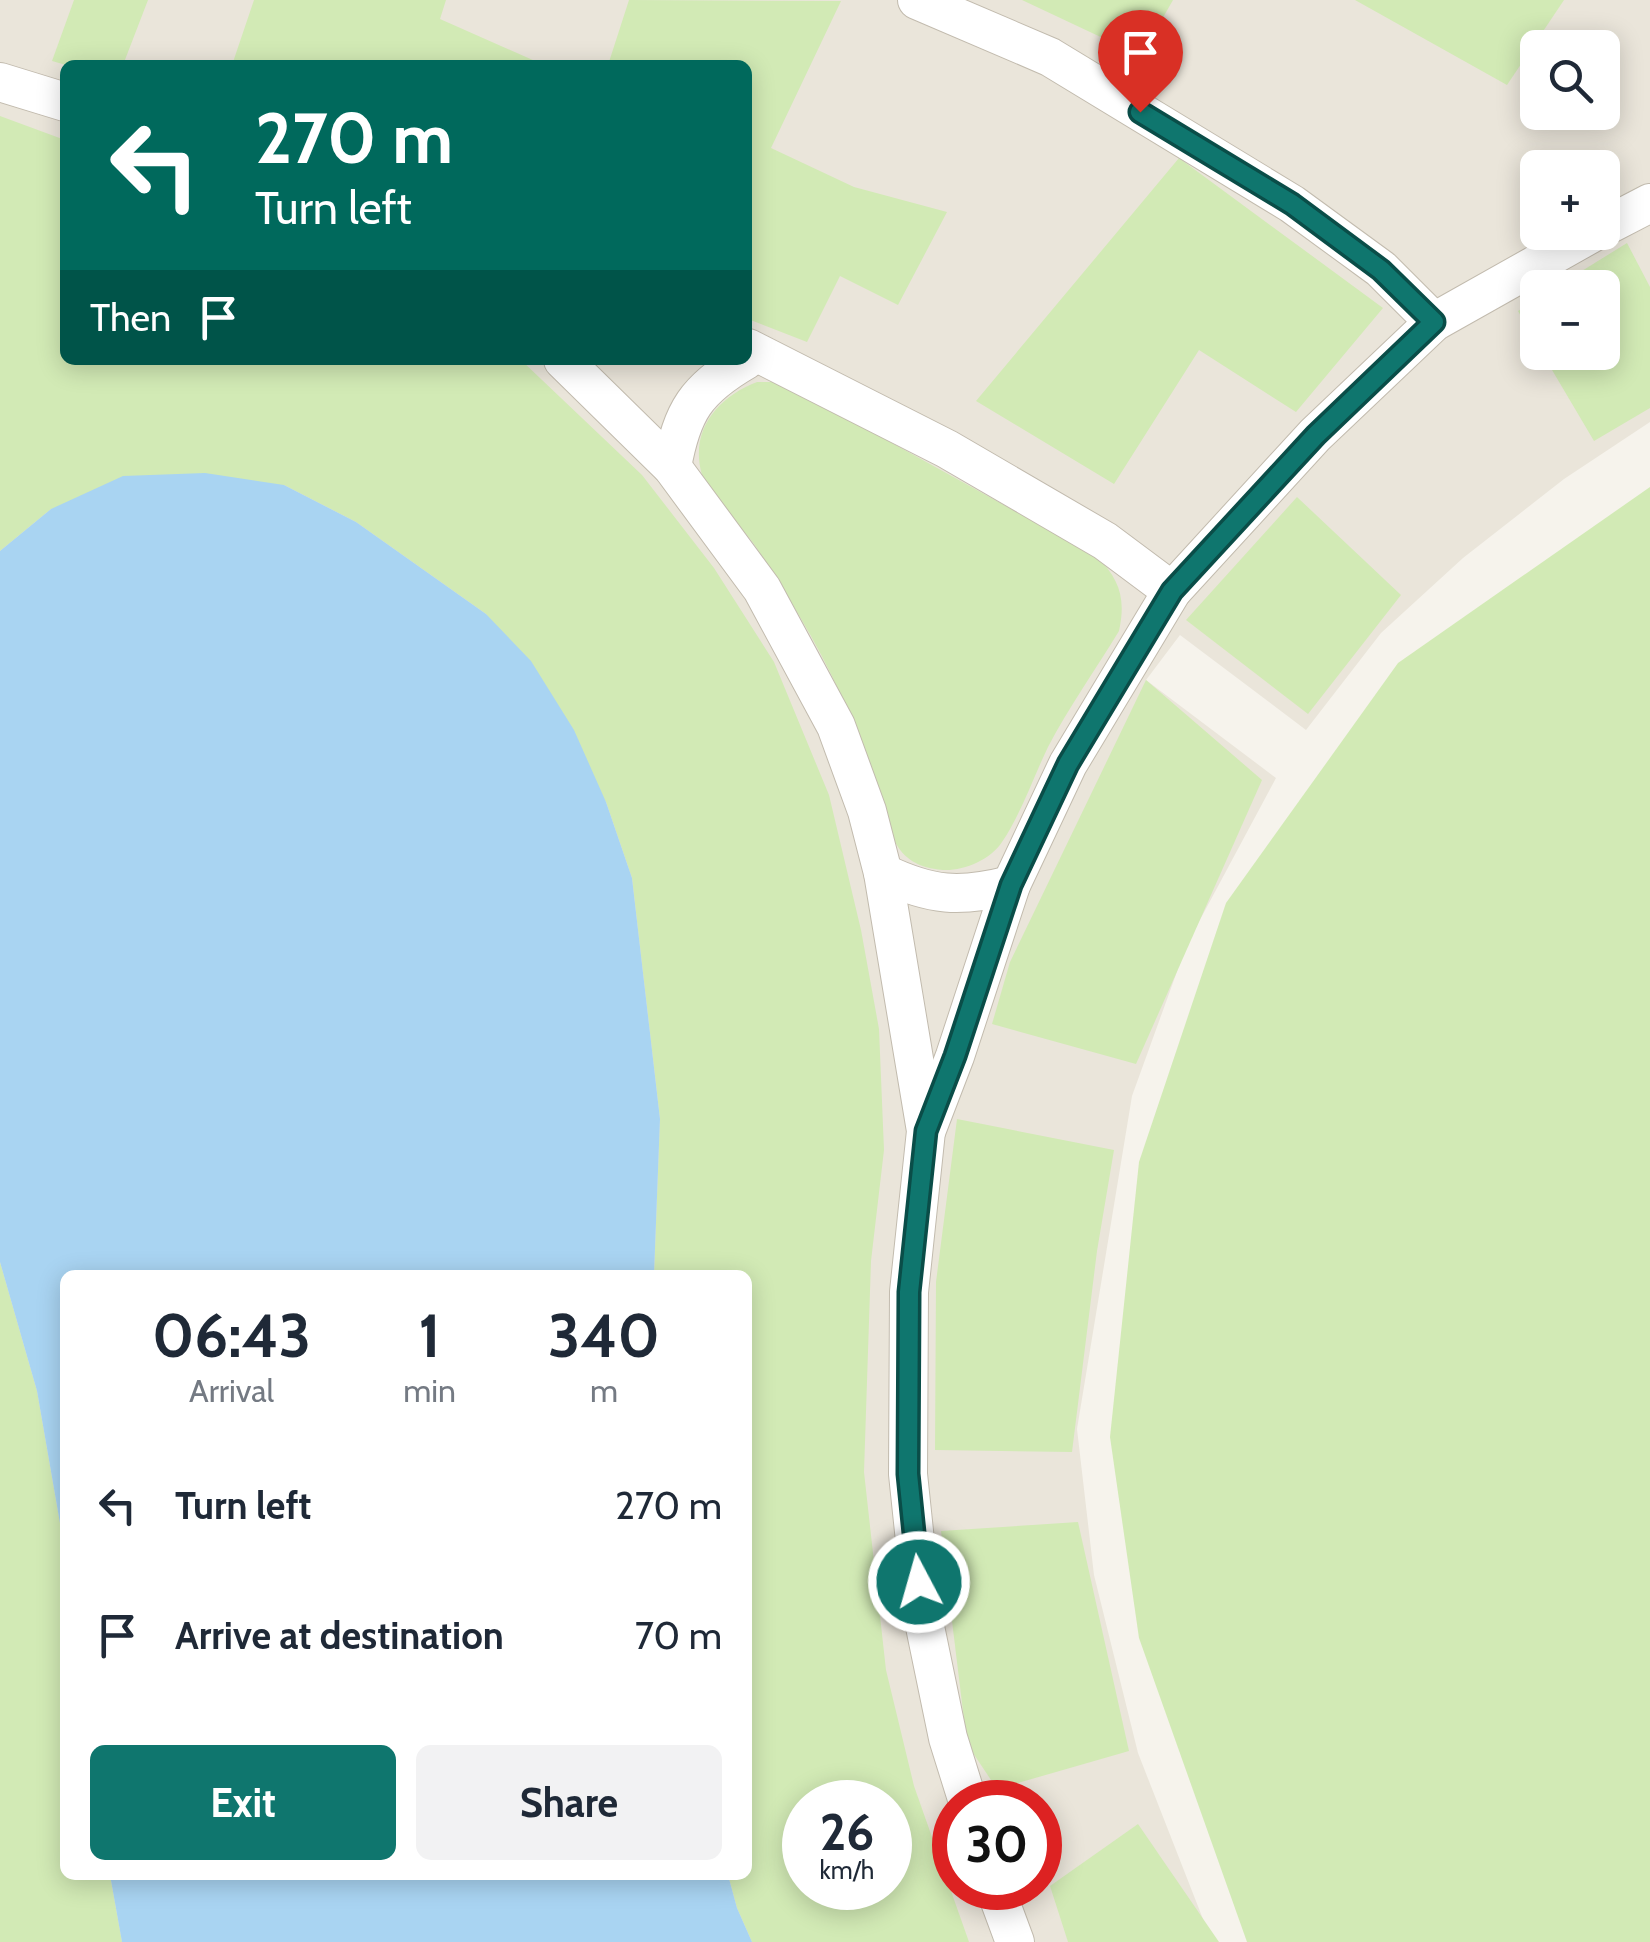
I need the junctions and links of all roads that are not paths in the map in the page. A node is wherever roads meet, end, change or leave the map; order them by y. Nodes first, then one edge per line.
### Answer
1 (917, 0) edge
2 (0, 82) edge
3 (60, 100) edge
4 (1650, 203) edge
5 (1620, 219) edge
6 (1562, 250) edge
7 (1434, 322) junction
8 (752, 356) edge
9 (568, 365) edge
10 (735, 365) edge
11 (672, 468) junction
12 (1172, 591) junction
13 (883, 874) junction
14 (1011, 885) junction
15 (926, 1131) junction
16 (961, 1780) edge
17 (1003, 1910) edge
18 (1015, 1942) edge

1 - 7 street
2 - 3 street
4 - 5 street
6 - 7 street
7 - 12 street
8 - 12 street
9 - 11 street
10 - 11 street
11 - 13 street
12 - 14 street
13 - 14 street
13 - 15 street
14 - 15 street
15 - 16 street
17 - 18 street

